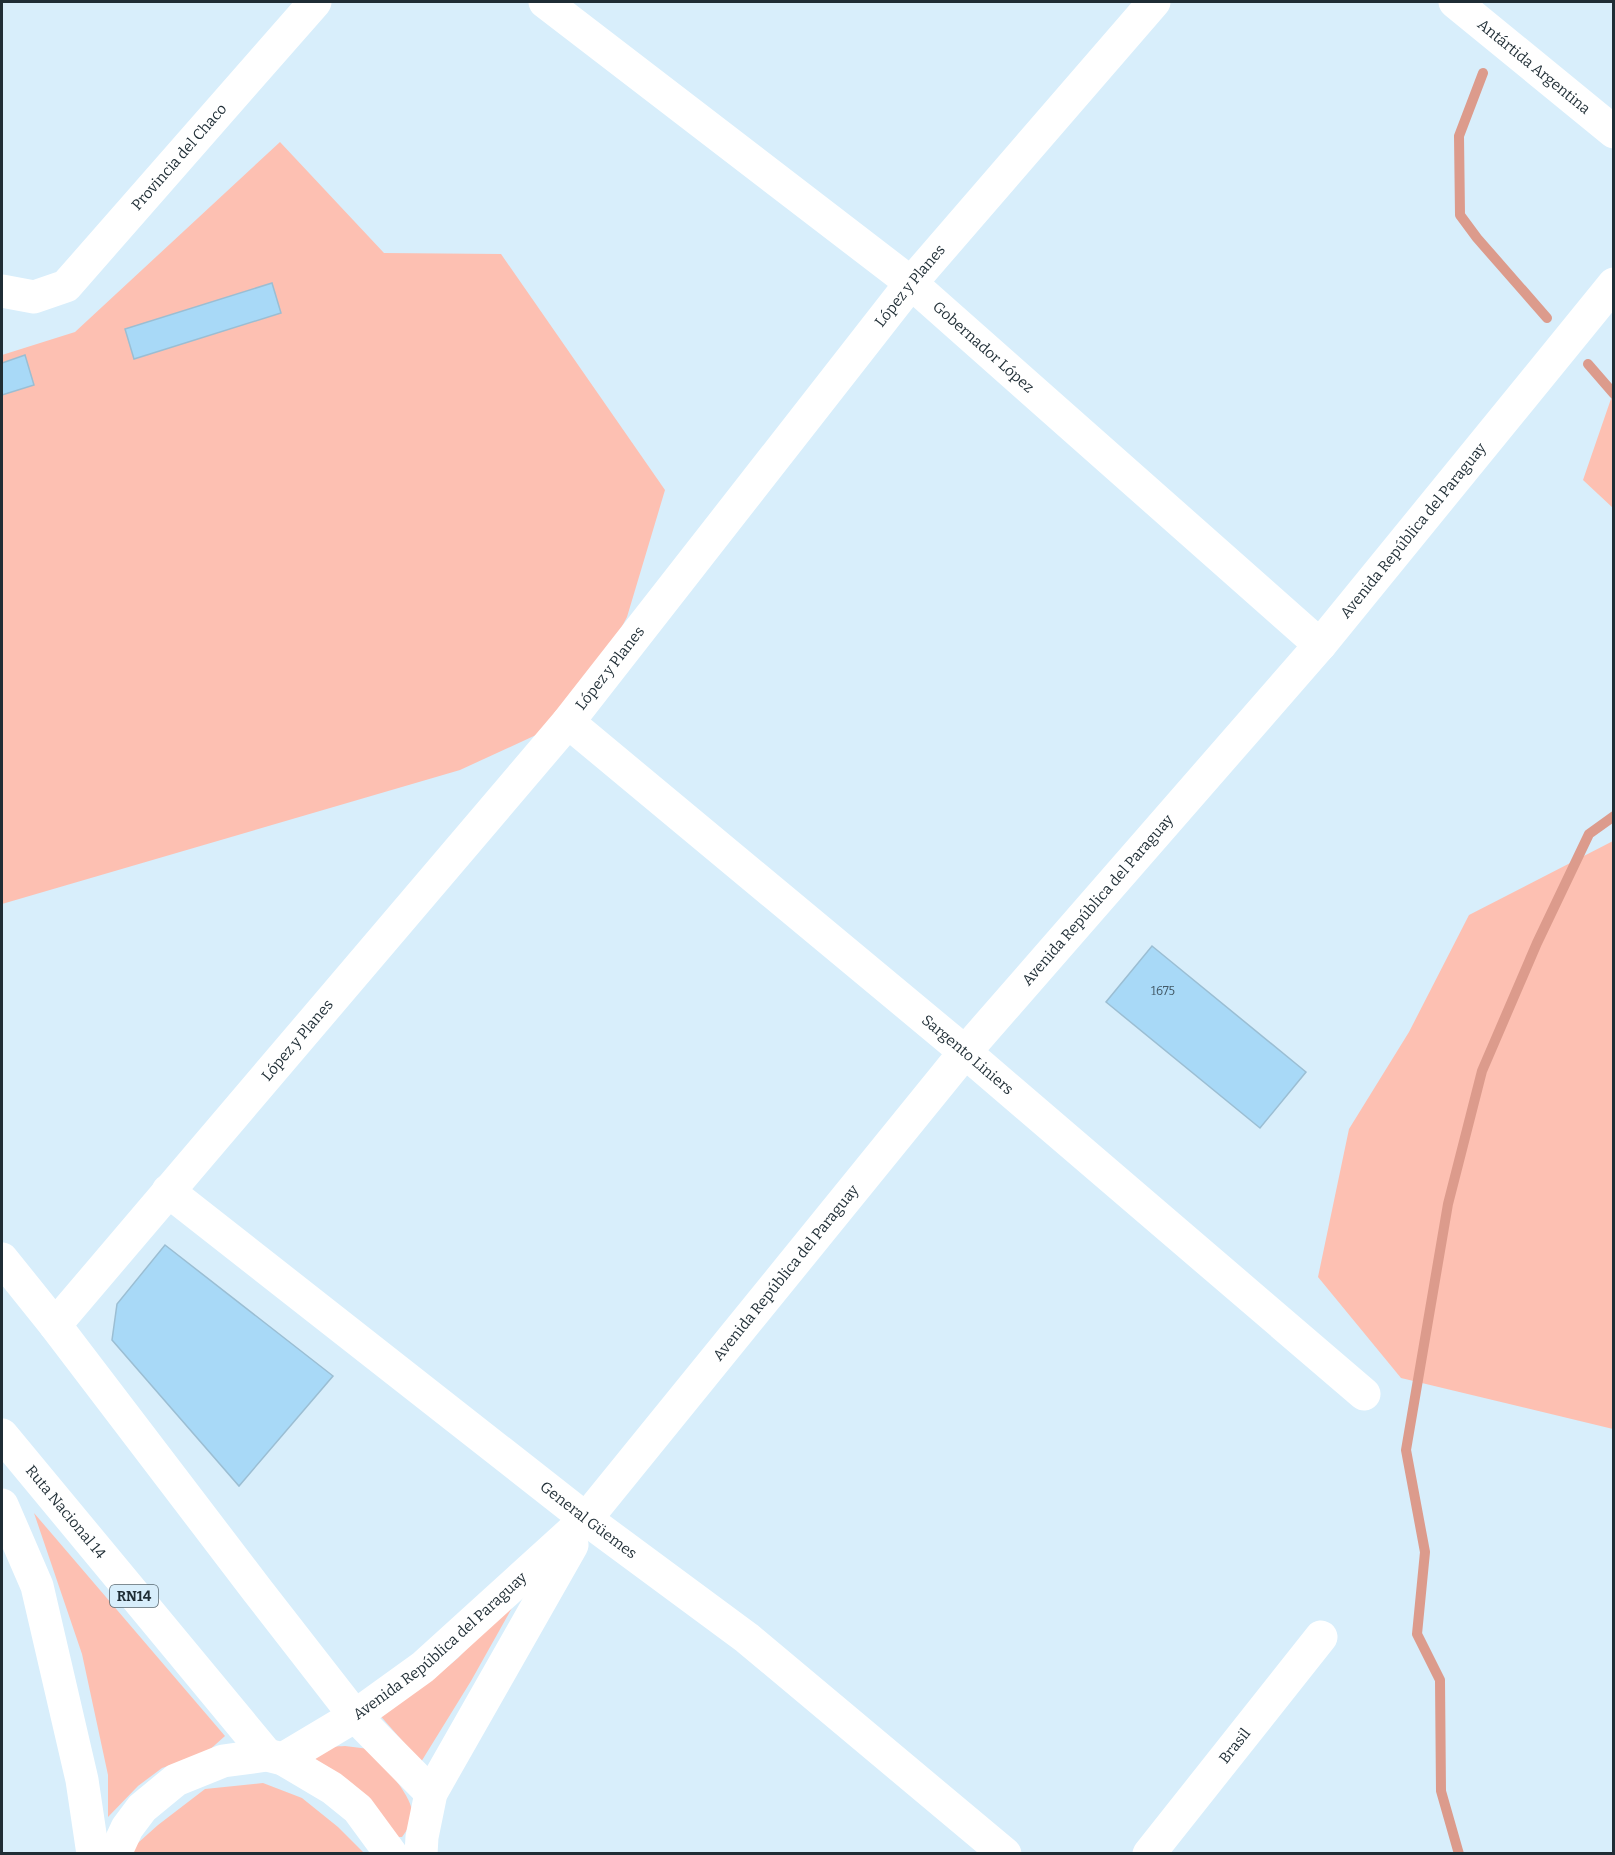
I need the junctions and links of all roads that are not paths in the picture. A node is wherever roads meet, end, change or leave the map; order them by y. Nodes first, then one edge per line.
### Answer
1 (315, 2) edge
2 (545, 2) edge
3 (1154, 2) edge
4 (1455, 2) edge
5 (1614, 132) edge
6 (911, 283) junction
7 (1614, 284) edge
8 (2, 291) edge
9 (1320, 645) junction
10 (568, 722) junction
11 (965, 1053) junction
12 (168, 1191) junction
13 (2, 1259) edge
14 (55, 1325) junction
15 (1364, 1394) dead end
16 (2, 1435) edge
17 (2, 1505) edge
18 (586, 1520) junction
19 (1321, 1637) dead end
20 (356, 1716) junction
21 (275, 1757) junction
22 (431, 1793) junction
23 (93, 1854) edge
24 (115, 1854) edge
25 (391, 1854) edge
26 (421, 1854) edge
27 (1005, 1854) edge
28 (1149, 1854) edge

1 - 8 main road, Provincia del Chaco
2 - 6 main road, Gobernador López
3 - 6 main road, López y Planes
4 - 5 main road, Antártida Argentina
6 - 9 main road, Gobernador López
6 - 10 main road, López y Planes
7 - 9 main road, Avenida República del Paraguay
9 - 11 main road, Avenida República del Paraguay
10 - 11 main road, Sargento Liniers
10 - 12 main road, López y Planes
11 - 15 main road, Sargento Liniers
11 - 18 main road, Avenida República del Paraguay
12 - 14 main road, López y Planes
12 - 18 main road, General Güemes
13 - 14 main road
14 - 20 main road
16 - 21 main road, Ruta Nacional 14 / RN14
17 - 23 main road
18 - 20 main road, Avenida República del Paraguay
18 - 22 main road, Avenida República del Paraguay
18 - 27 main road, General Güemes
19 - 28 main road, Brasil
20 - 21 main road, Avenida República del Paraguay
20 - 22 main road
21 - 24 main road
21 - 25 main road, Ruta Nacional 14 / RN14
22 - 26 main road, Avenida República del Paraguay

